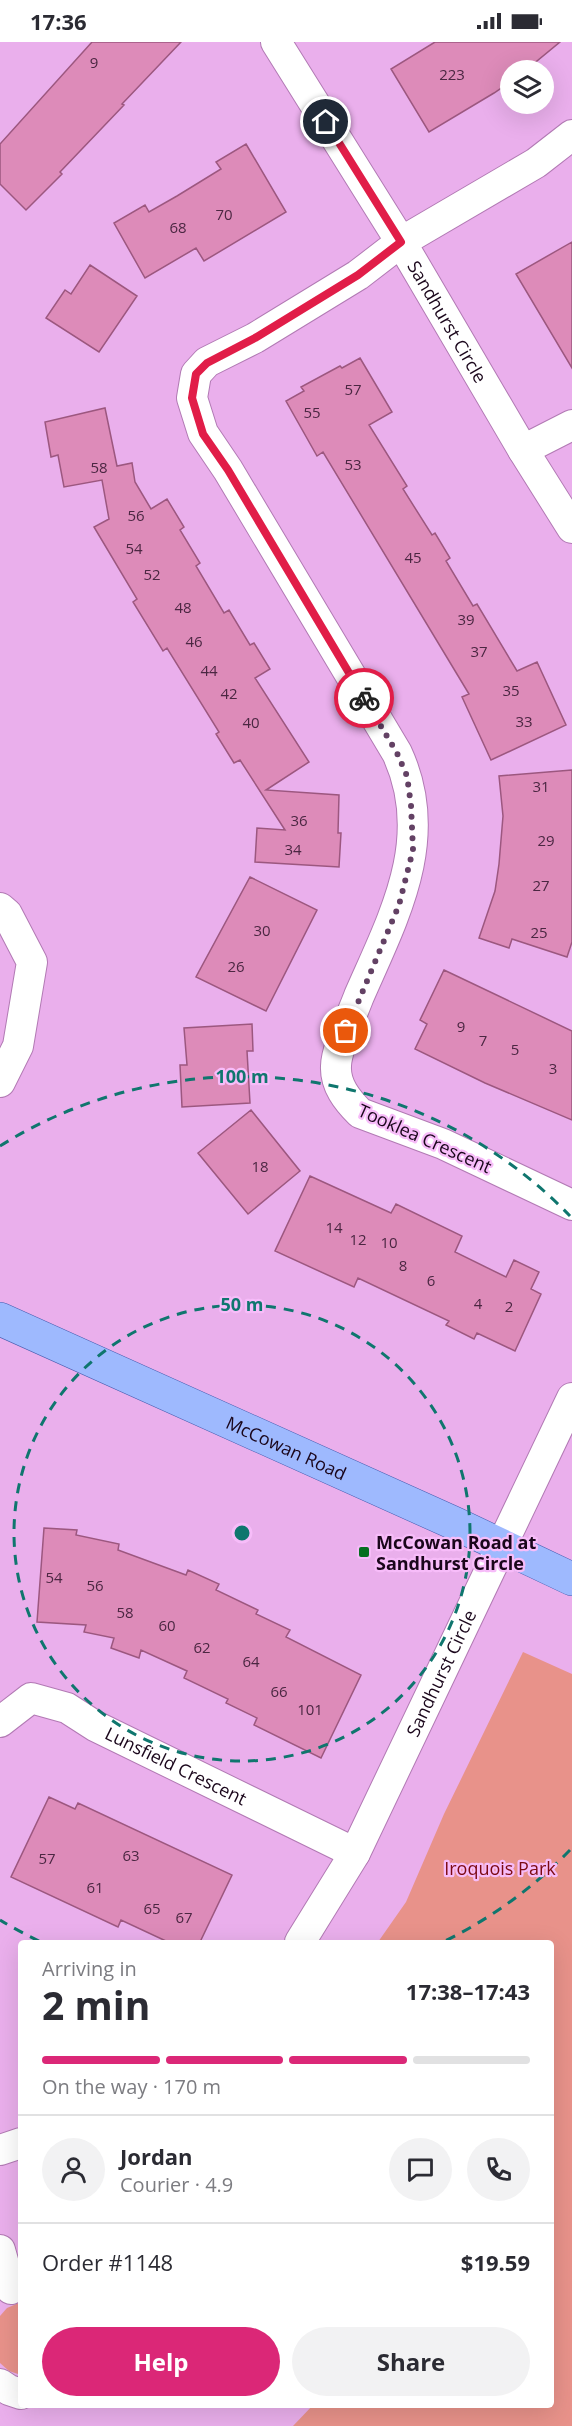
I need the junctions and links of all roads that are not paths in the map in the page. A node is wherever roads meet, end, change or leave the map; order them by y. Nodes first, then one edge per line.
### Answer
1 (276, 42) edge
2 (572, 135) edge
3 (401, 242) junction
4 (572, 425) edge
5 (523, 450) junction
6 (572, 528) edge
7 (0, 908) edge
8 (11, 1011) edge
9 (0, 1082) edge
10 (572, 1205) edge
11 (0, 1319) edge
12 (572, 1398) edge
13 (501, 1546) junction
14 (572, 1579) edge
15 (0, 1722) edge
16 (355, 1853) junction
17 (301, 1940) edge
18 (18, 2144) edge
19 (0, 2150) edge
20 (0, 2250) edge
21 (11, 2291) edge
22 (0, 2384) edge
23 (18, 2393) edge

1 - 3 street, Sandhurst Circle
2 - 3 street, Tooklea Crescent
3 - 5 street, Sandhurst Circle
3 - 10 street, Tooklea Crescent
4 - 5 street
5 - 6 street, Sandhurst Circle
7 - 8 street
8 - 9 street
11 - 13 main road, McCowan Road
12 - 13 street, Sandhurst Circle
13 - 14 main road, McCowan Road
13 - 16 street, Sandhurst Circle
15 - 16 street, Lunsfield Crescent
16 - 17 street, Sandhurst Circle
18 - 19 street
20 - 21 street
22 - 23 street

